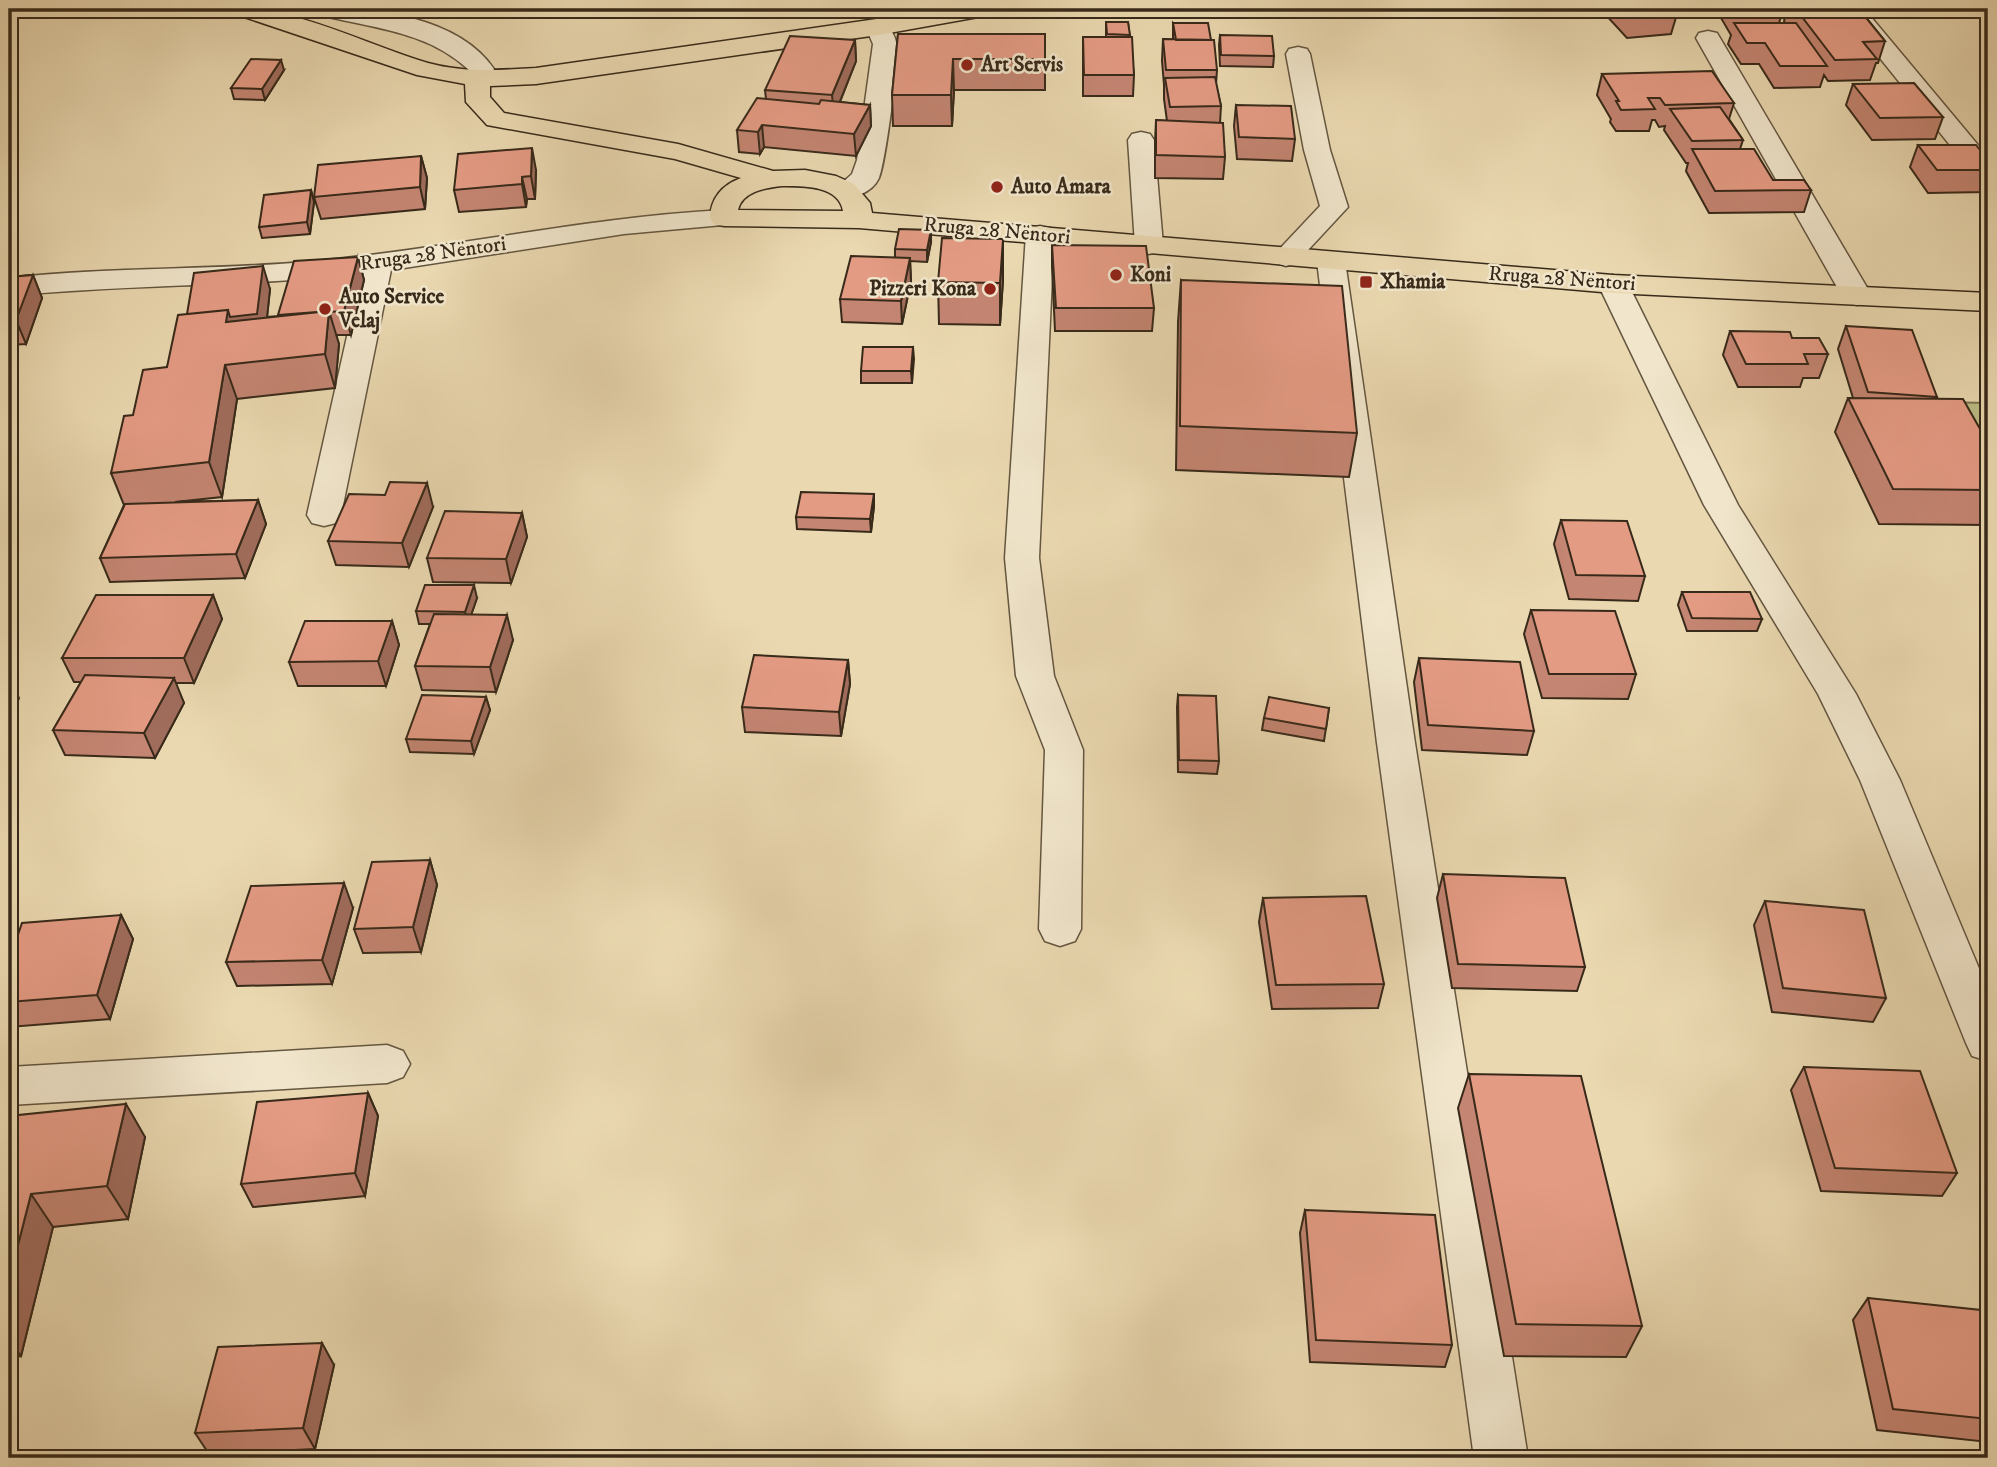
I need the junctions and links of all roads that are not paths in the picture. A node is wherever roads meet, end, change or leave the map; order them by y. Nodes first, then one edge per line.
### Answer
1 (243, 9) edge
2 (324, 9) edge
3 (984, 9) edge
4 (1863, 22) edge
5 (878, 28) junction
6 (1708, 38) dead end
7 (1298, 54) dead end
8 (480, 79) junction
9 (1141, 140) dead end
10 (678, 152) junction
11 (1988, 174) edge
12 (773, 179) junction
13 (847, 191) junction
14 (727, 206) junction
15 (859, 220) junction
16 (1040, 234) junction
17 (1149, 245) junction
18 (1286, 257) junction
19 (1331, 261) junction
20 (377, 262) junction
21 (1613, 284) junction
22 (9, 286) edge
23 (1857, 296) junction
24 (1988, 302) edge
25 (324, 515) dead end
26 (1060, 929) dead end
27 (1988, 1043) edge
28 (387, 1064) dead end
29 (9, 1086) edge
30 (1501, 1458) edge

1 - 8 main road
2 - 8 street
3 - 5 main road
4 - 11 street
5 - 8 main road
5 - 13 street
6 - 23 street
7 - 18 street
8 - 10 main road
9 - 17 street
10 - 12 main road
10 - 14 main road
12 - 13 main road
12 - 14 main road
13 - 15 main road
14 - 15 main road, Rruga 28 Nëntori
14 - 20 street, Rruga 28 Nëntori
15 - 16 main road, Rruga 28 Nëntori
16 - 17 main road, Rruga 28 Nëntori
16 - 26 street
17 - 18 main road, Rruga 28 Nëntori
18 - 19 main road, Rruga 28 Nëntori
19 - 21 main road, Rruga 28 Nëntori
19 - 30 street
20 - 22 street, Rruga 28 Nëntori
20 - 25 street
21 - 23 main road, Rruga 28 Nëntori
21 - 27 street
23 - 24 main road, Rruga 28 Nëntori
28 - 29 street

